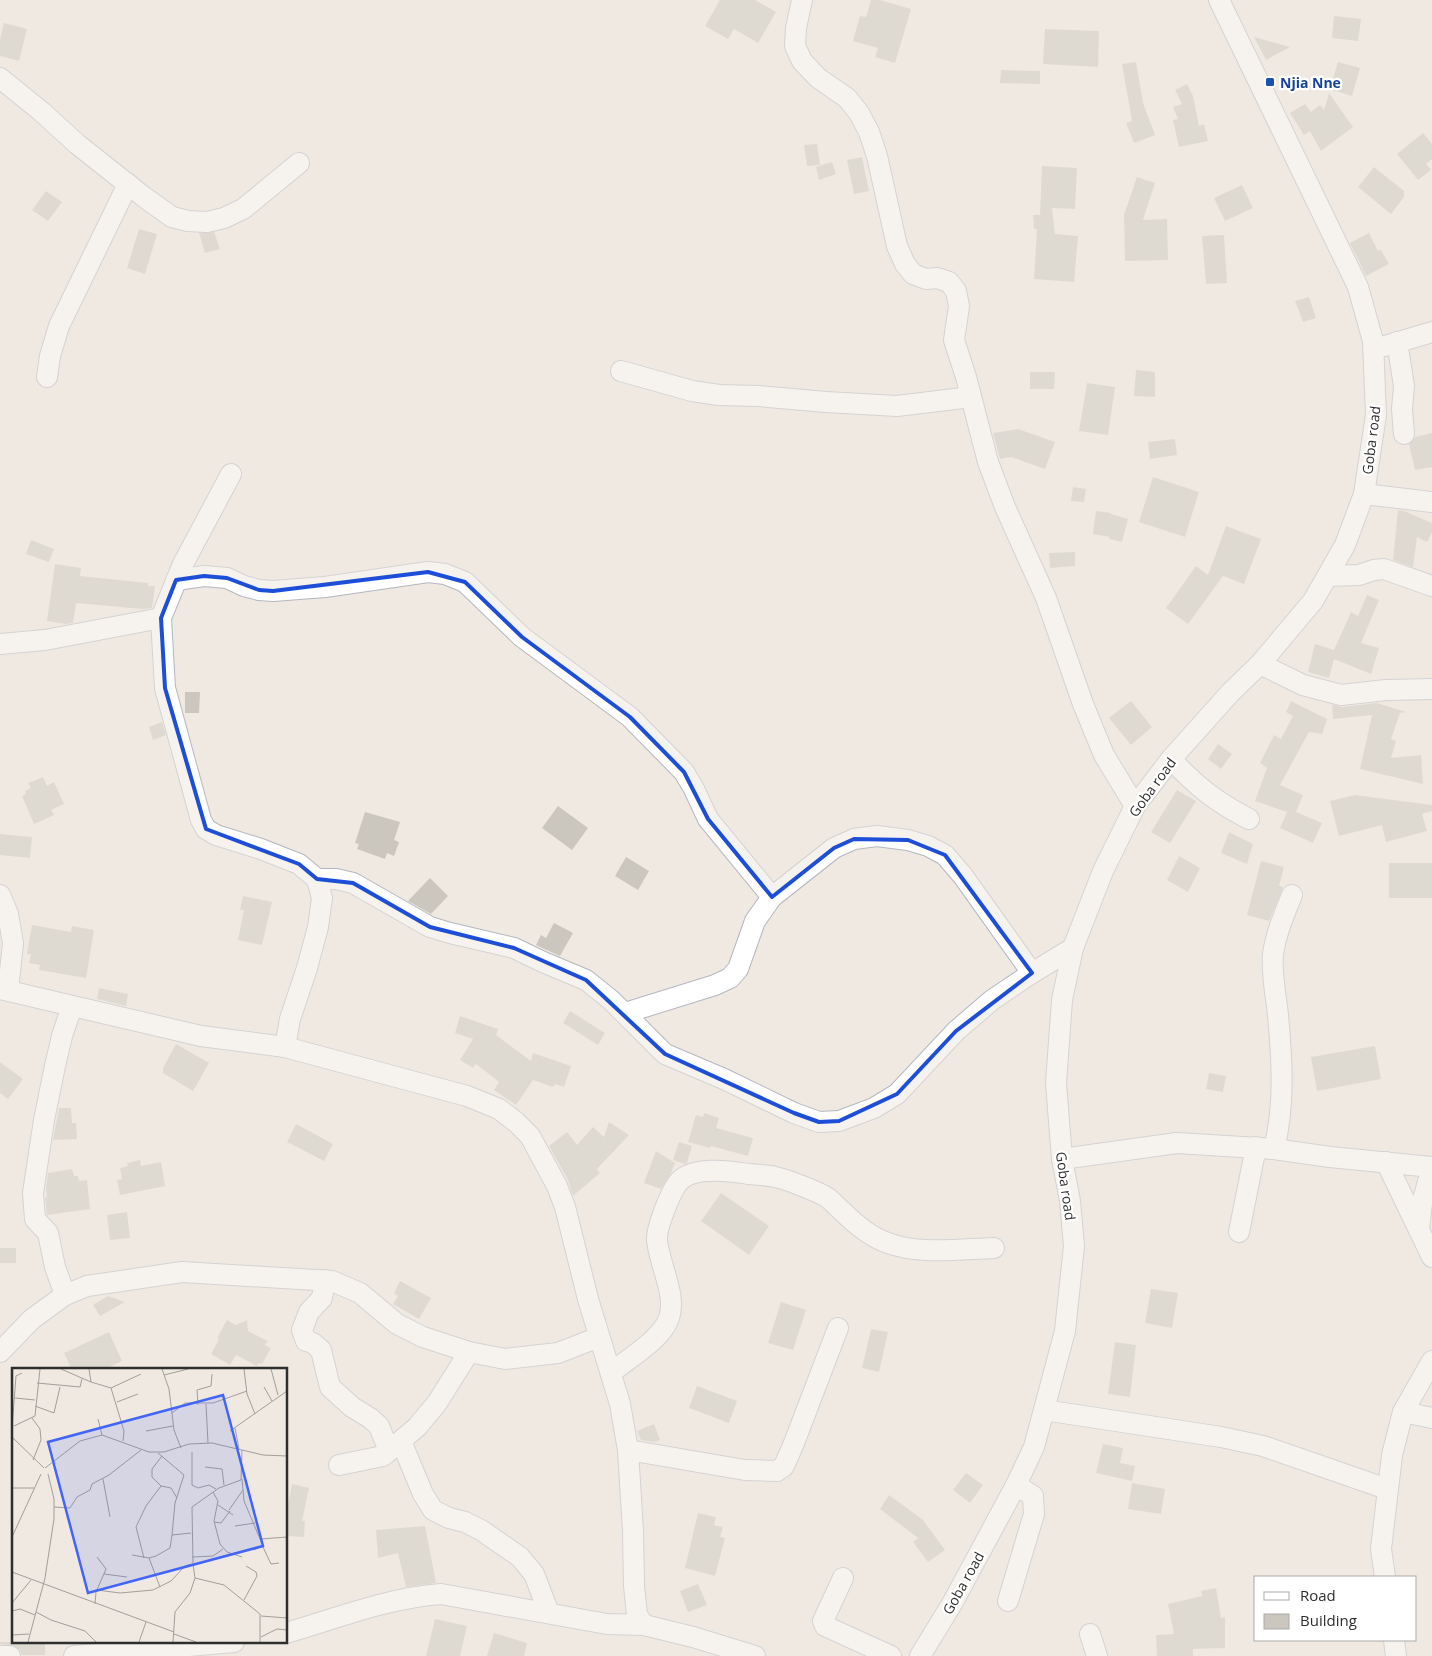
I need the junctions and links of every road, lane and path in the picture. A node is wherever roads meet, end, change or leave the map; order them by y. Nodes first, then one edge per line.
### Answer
1 (802, 0) edge
2 (1219, 0) edge
3 (1, 82) edge
4 (298, 163) dead end
5 (128, 184) junction
6 (1432, 332) edge
7 (1397, 342) junction
8 (1373, 350) junction
9 (621, 371) dead end
10 (47, 377) dead end
11 (971, 397) junction
12 (1404, 434) dead end
13 (231, 474) dead end
14 (1364, 494) junction
15 (1431, 507) edge
16 (1328, 576) junction
17 (176, 580) junction
18 (1432, 586) edge
19 (161, 618) junction
20 (0, 644) edge
21 (1260, 664) junction
22 (1432, 689) edge
23 (1171, 759) junction
24 (1134, 806) junction
25 (1249, 820) dead end
26 (317, 879) junction
27 (0, 895) edge
28 (1292, 896) dead end
29 (772, 897) junction
30 (1074, 948) junction
31 (1032, 973) junction
32 (4, 990) edge
33 (72, 1006) junction
34 (625, 1013) junction
35 (284, 1047) junction
36 (1265, 1148) junction
37 (1062, 1158) junction
38 (1386, 1162) junction
39 (1432, 1168) edge
40 (1420, 1229) junction
41 (1239, 1232) dead end
42 (994, 1248) dead end
43 (1432, 1258) edge
44 (325, 1280) junction
45 (65, 1295) junction
46 (838, 1328) dead end
47 (599, 1337) junction
48 (0, 1352) edge
49 (469, 1352) junction
50 (1432, 1361) edge
51 (612, 1372) junction
52 (1044, 1410) junction
53 (1403, 1412) junction
54 (1432, 1418) edge
55 (395, 1446) junction
56 (628, 1450) junction
57 (339, 1465) dead end
58 (1016, 1485) junction
59 (1387, 1489) junction
60 (1385, 1576) edge
61 (843, 1578) dead end
62 (1008, 1601) dead end
63 (549, 1613) junction
64 (644, 1625) junction
65 (288, 1632) edge
66 (1090, 1634) dead end
67 (1394, 1641) edge
68 (206, 1644) edge
69 (0, 1656) edge
70 (10, 1656) edge
71 (74, 1656) edge
72 (755, 1656) edge
73 (891, 1656) edge
74 (920, 1656) edge
75 (1097, 1656) edge
76 (1396, 1656) edge

1 - 11 street
2 - 8 street, Goba road
3 - 5 street
4 - 5 street
5 - 10 street
6 - 7 street
7 - 8 street
7 - 12 street
8 - 14 street, Goba road
9 - 11 street
11 - 24 street
13 - 17 street
14 - 15 street
14 - 16 street, Goba road
16 - 18 street
16 - 21 street, Goba road
17 - 19 street
17 - 29 street
19 - 20 street
19 - 26 street
21 - 22 street
21 - 23 street, Goba road
23 - 24 street, Goba road
23 - 25 street
24 - 30 street, Goba road
26 - 34 street
26 - 35 street
27 - 32 street
28 - 36 street
29 - 31 street
29 - 34 street
30 - 31 street
30 - 37 street, Goba road
31 - 34 street
32 - 33 street
33 - 35 street
33 - 45 street
35 - 47 street
36 - 37 street
36 - 38 street
36 - 41 street
37 - 52 street, Goba road
38 - 39 street
38 - 40 street
39 - 40 street
40 - 43 street
42 - 51 street
44 - 45 street
44 - 49 street
44 - 55 street
45 - 48 street
46 - 56 street
47 - 49 street
47 - 51 street
49 - 55 street
50 - 53 street
51 - 56 street
52 - 58 street, Goba road
52 - 59 street
53 - 54 street
53 - 59 street
55 - 57 street
55 - 63 street
56 - 64 street
58 - 62 street
58 - 74 street, Goba road
59 - 60 street
61 - 73 street
63 - 64 street
63 - 65 street
64 - 72 street
66 - 75 street
67 - 76 street
68 - 71 street
69 - 70 street

